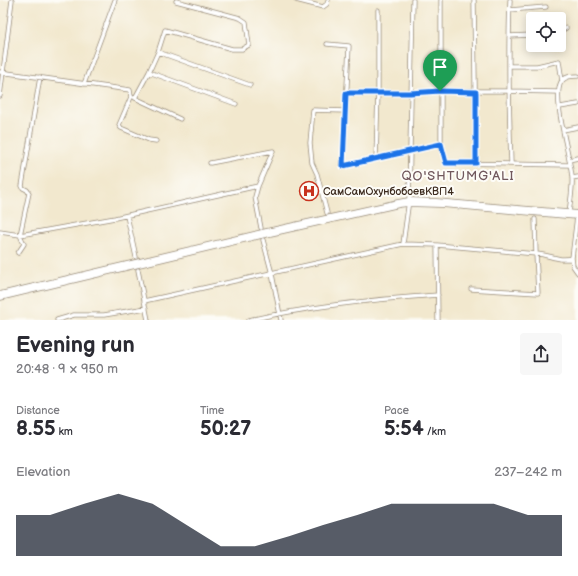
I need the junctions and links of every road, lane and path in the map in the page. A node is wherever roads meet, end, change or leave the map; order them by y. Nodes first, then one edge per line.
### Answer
1 (12, 0) edge
2 (115, 0) edge
3 (296, 0) edge
4 (328, 0) edge
5 (413, 0) edge
6 (441, 0) edge
7 (474, 0) edge
8 (510, 0) edge
9 (176, 1) dead end
10 (546, 7) dead end
11 (378, 10) dead end
12 (510, 10) junction
13 (526, 35) edge
14 (508, 36) junction
15 (326, 44) dead end
16 (158, 52) junction
17 (509, 66) junction
18 (1, 72) edge
19 (149, 72) junction
20 (578, 76) edge
21 (40, 78) junction
22 (562, 81) junction
23 (84, 84) junction
24 (250, 85) dead end
25 (440, 91) junction
26 (508, 91) junction
27 (378, 92) junction
28 (476, 92) junction
29 (558, 92) junction
30 (346, 93) junction
31 (410, 93) junction
32 (0, 96) edge
33 (133, 98) junction
34 (236, 104) dead end
35 (578, 104) edge
36 (560, 107) junction
37 (345, 111) junction
38 (180, 119) dead end
39 (578, 127) edge
40 (563, 130) junction
41 (156, 141) dead end
42 (441, 144) junction
43 (410, 150) junction
44 (376, 158) junction
45 (578, 158) edge
46 (569, 160) junction
47 (210, 163) dead end
48 (476, 163) junction
49 (511, 163) junction
50 (570, 165) junction
51 (578, 177) edge
52 (572, 178) junction
53 (258, 186) junction
54 (409, 202) junction
55 (327, 213) dead end
56 (569, 214) junction
57 (578, 215) edge
58 (127, 216) junction
59 (535, 219) dead end
60 (261, 228) dead end
61 (0, 232) edge
62 (20, 235) junction
63 (263, 240) dead end
64 (403, 244) junction
65 (437, 245) junction
66 (18, 253) dead end
67 (536, 254) junction
68 (136, 257) dead end
69 (572, 258) junction
70 (138, 270) dead end
71 (578, 273) edge
72 (272, 274) junction
73 (471, 289) dead end
74 (0, 294) edge
75 (438, 295) junction
76 (0, 298) edge
77 (144, 301) junction
78 (146, 308) junction
79 (280, 313) junction
80 (104, 315) junction
81 (74, 318) edge
82 (57, 320) edge
83 (105, 320) edge
84 (148, 320) edge
85 (249, 320) edge
86 (281, 320) edge
87 (438, 320) edge

1 - 18 street
2 - 23 street
3 - 4 street
5 - 31 street
6 - 25 street
7 - 28 street
8 - 12 street
9 - 16 street
10 - 12 street
11 - 27 street
12 - 14 street
13 - 14 street
14 - 17 street
15 - 30 street
16 - 19 street
16 - 24 street
17 - 22 street
17 - 26 street
18 - 21 street
18 - 32 street
19 - 33 street
19 - 34 street
20 - 22 street
21 - 23 street
21 - 62 street
22 - 29 street
23 - 33 street
25 - 28 street
25 - 31 street
25 - 42 street
26 - 28 street
26 - 29 street
26 - 49 street
27 - 30 street
27 - 31 street
27 - 44 street
28 - 48 street
29 - 36 street
30 - 37 street
31 - 43 street
33 - 38 street
33 - 41 street
35 - 36 street
36 - 40 street
37 - 44 street
37 - 55 street
39 - 40 street
40 - 46 street
42 - 43 street
42 - 48 street
43 - 44 street
43 - 54 street
45 - 46 street
46 - 50 street
47 - 53 street
48 - 49 street
49 - 50 street
50 - 52 street
51 - 52 street
52 - 56 street
53 - 58 street
53 - 60 street
54 - 56 main road
54 - 64 street
54 - 74 main road
54 - 76 main road
56 - 57 main road
57 - 69 street
58 - 62 street
58 - 68 street
59 - 67 street
61 - 62 street
62 - 66 street
63 - 72 street
64 - 65 street
64 - 72 street
65 - 67 street
65 - 75 street
67 - 69 street
67 - 73 street
69 - 71 street
70 - 77 street
72 - 77 street
72 - 79 street
75 - 79 street
75 - 87 street
77 - 78 street
78 - 80 street
78 - 84 street
79 - 85 street
79 - 86 street
80 - 81 street
80 - 83 street
81 - 82 street

